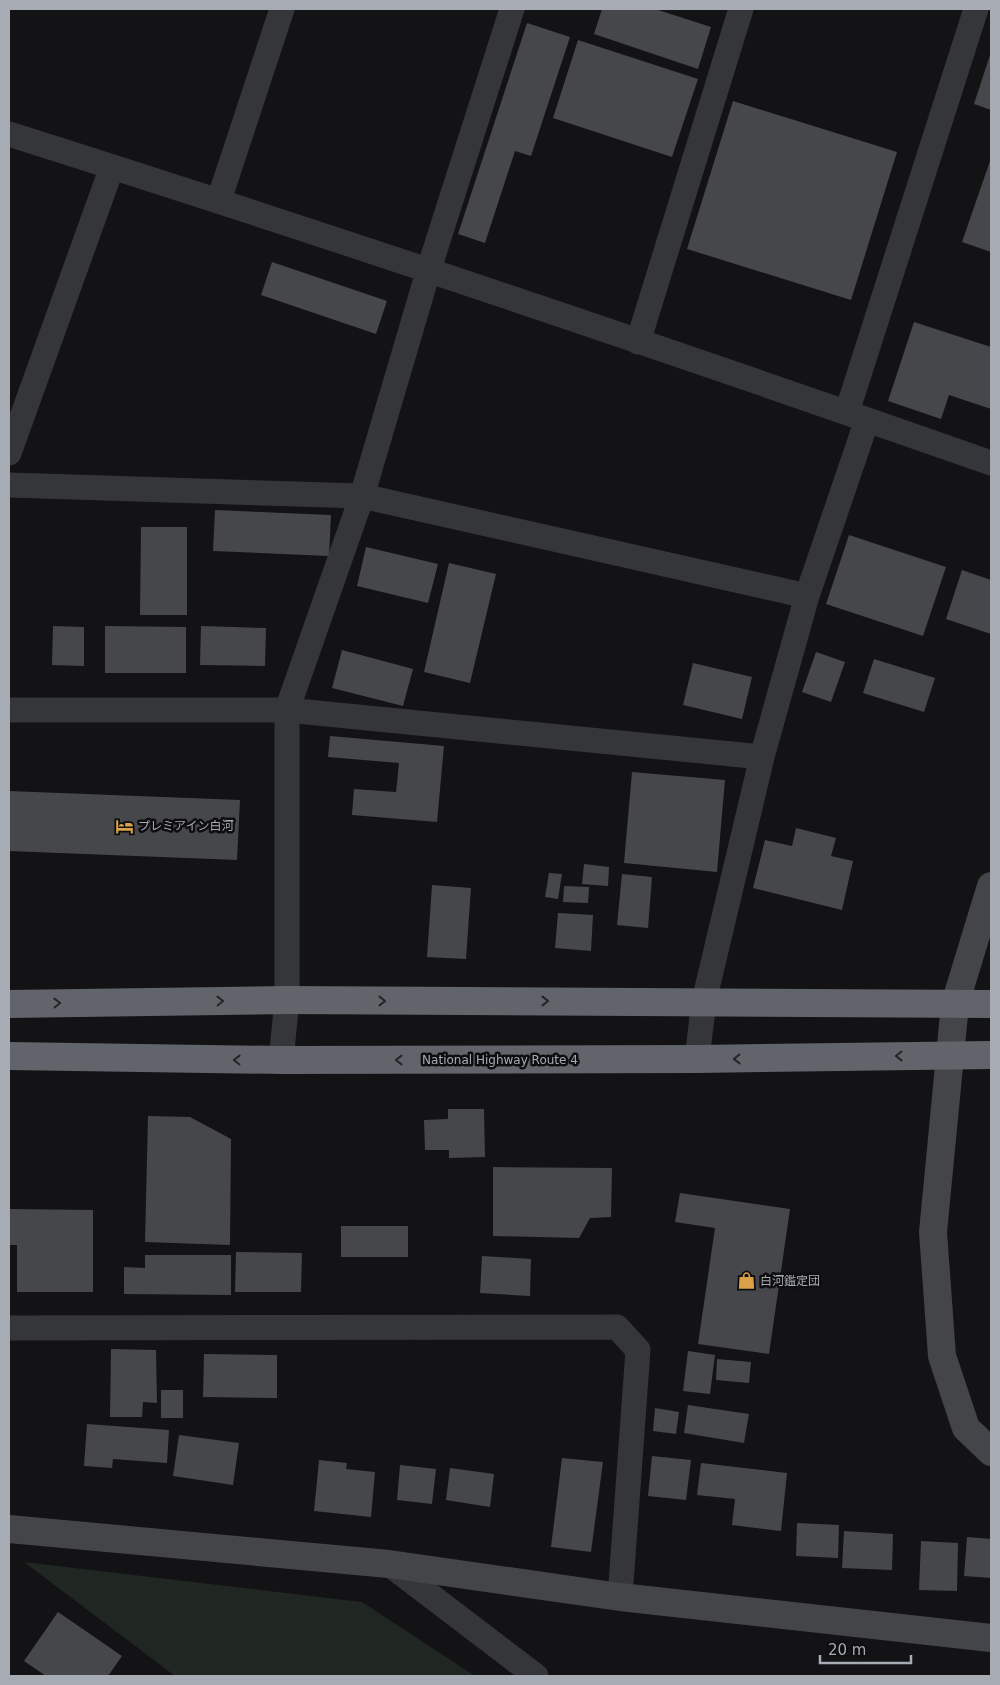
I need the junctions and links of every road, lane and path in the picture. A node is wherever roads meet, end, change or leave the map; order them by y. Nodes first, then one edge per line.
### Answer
1 (282, 9) edge
2 (512, 9) edge
3 (741, 9) edge
4 (976, 9) edge
5 (9, 134) edge
6 (112, 167) junction
7 (219, 200) junction
8 (428, 272) junction
9 (638, 342) junction
10 (857, 416) junction
11 (9, 453) edge
12 (991, 463) edge
13 (9, 484) edge
14 (362, 496) junction
15 (807, 596) junction
16 (9, 710) edge
17 (287, 710) junction
18 (762, 757) junction
19 (991, 886) edge
20 (287, 1000) junction
21 (704, 1001) junction
22 (9, 1004) edge
23 (955, 1004) junction
24 (991, 1004) edge
25 (948, 1055) junction
26 (991, 1055) edge
27 (9, 1056) edge
28 (696, 1059) junction
29 (281, 1060) junction
30 (9, 1328) edge
31 (991, 1452) edge
32 (9, 1529) edge
33 (389, 1564) junction
34 (620, 1597) junction
35 (991, 1638) edge
36 (536, 1676) edge

1 - 7 street
2 - 8 street
3 - 9 street
4 - 10 street
5 - 6 street
6 - 7 street
6 - 11 street
7 - 8 street
8 - 9 street
8 - 14 street
9 - 10 street
10 - 12 street
10 - 15 street
13 - 14 street
14 - 15 street
14 - 17 street
15 - 18 street
16 - 17 street
17 - 18 street
17 - 20 street
18 - 21 street
19 - 23 street
20 -> 21 highway
22 -> 20 highway
20 - 29 street
21 - 23 highway
21 - 28 street
23 - 24 highway
23 - 25 street
25 - 26 highway, National Highway Route 4
25 -> 28 highway, National Highway Route 4
25 - 31 street
29 -> 27 highway, National Highway Route 4
28 -> 29 highway, National Highway Route 4
30 - 34 street
32 - 33 street
33 - 34 street
33 - 36 street
34 - 35 street

